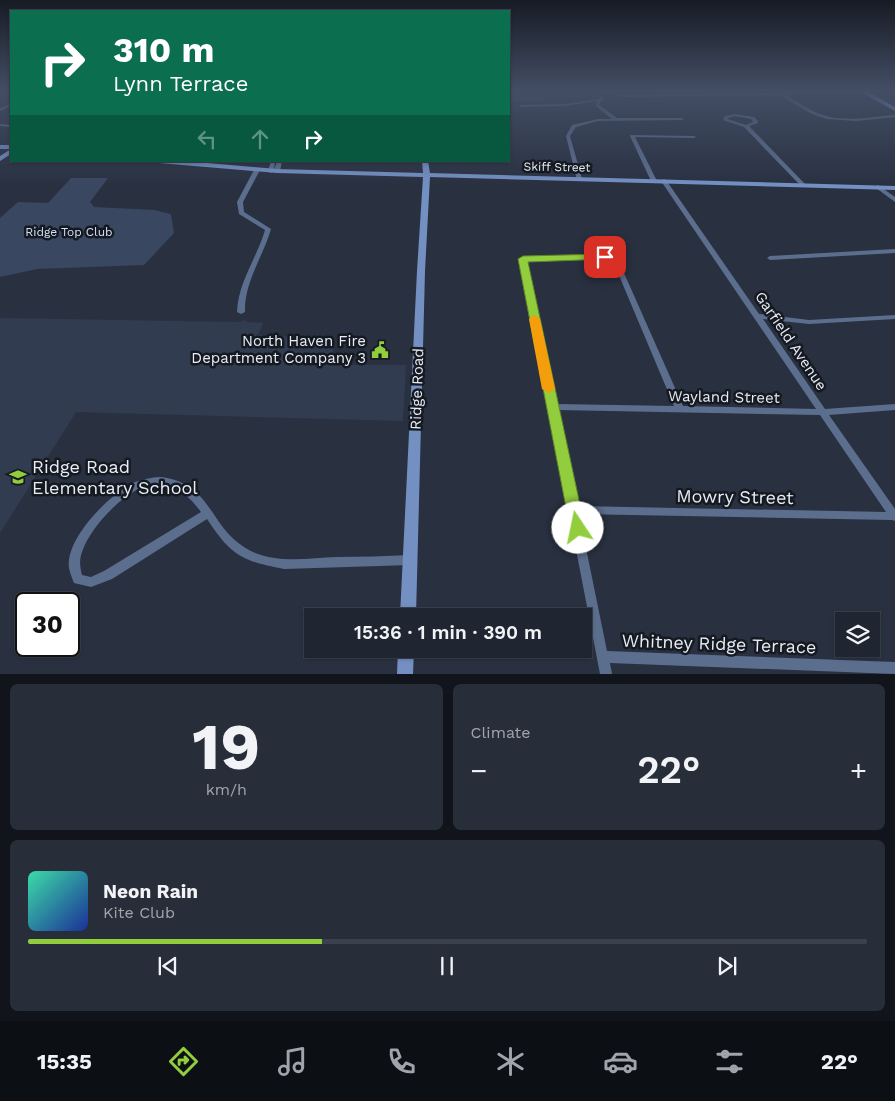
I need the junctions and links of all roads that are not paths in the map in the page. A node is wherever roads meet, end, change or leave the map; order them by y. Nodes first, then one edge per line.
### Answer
1 (594, 121) edge
2 (727, 121) edge
3 (755, 121) edge
4 (746, 126) junction
5 (694, 137) dead end
6 (10, 150) edge
7 (0, 158) edge
8 (171, 162) edge
9 (273, 162) edge
10 (279, 162) edge
11 (425, 162) edge
12 (256, 170) junction
13 (274, 171) junction
14 (427, 176) junction
15 (579, 178) junction
16 (654, 181) junction
17 (664, 181) junction
18 (803, 185) junction
19 (878, 187) junction
20 (895, 188) edge
21 (895, 200) edge
22 (895, 251) edge
23 (770, 258) dead end
24 (241, 312) dead end
25 (757, 316) junction
26 (895, 317) edge
27 (553, 407) junction
28 (895, 407) edge
29 (680, 410) junction
30 (823, 412) junction
31 (574, 510) junction
32 (208, 514) junction
33 (895, 516) edge
34 (410, 560) junction
35 (408, 608) edge
36 (406, 658) edge
37 (603, 658) junction
38 (895, 668) edge
39 (405, 674) edge
40 (606, 674) edge

1 - 15 street
2 - 4 street
3 - 4 street
4 - 18 street
5 - 16 street
6 - 7 main road
8 - 12 main road, Skiff Street
9 - 13 street
10 - 13 street
11 - 14 main road, Ridge Road
12 - 13 main road, Skiff Street
12 - 24 street
13 - 14 main road, Skiff Street
14 - 15 main road, Skiff Street
14 - 34 main road, Ridge Road
15 - 16 main road, Skiff Street
16 - 17 main road, Skiff Street
17 - 18 main road, Skiff Street
17 - 25 street, Garfield Avenue
18 - 19 main road, Skiff Street
19 - 20 main road, Skiff Street
19 - 21 street
22 - 23 street
25 - 26 street
25 - 30 street, Garfield Avenue
27 - 29 street, Wayland Street
27 - 29 street
27 - 31 street
28 - 30 street, Wayland Street
29 - 30 street, Wayland Street
30 - 33 street, Garfield Avenue
31 - 33 street, Mowry Street
31 - 37 street
32 - 32 street
32 - 34 street
34 - 35 main road, Ridge Road
36 - 39 main road
37 - 38 street, Whitney Ridge Terrace
37 - 40 street

